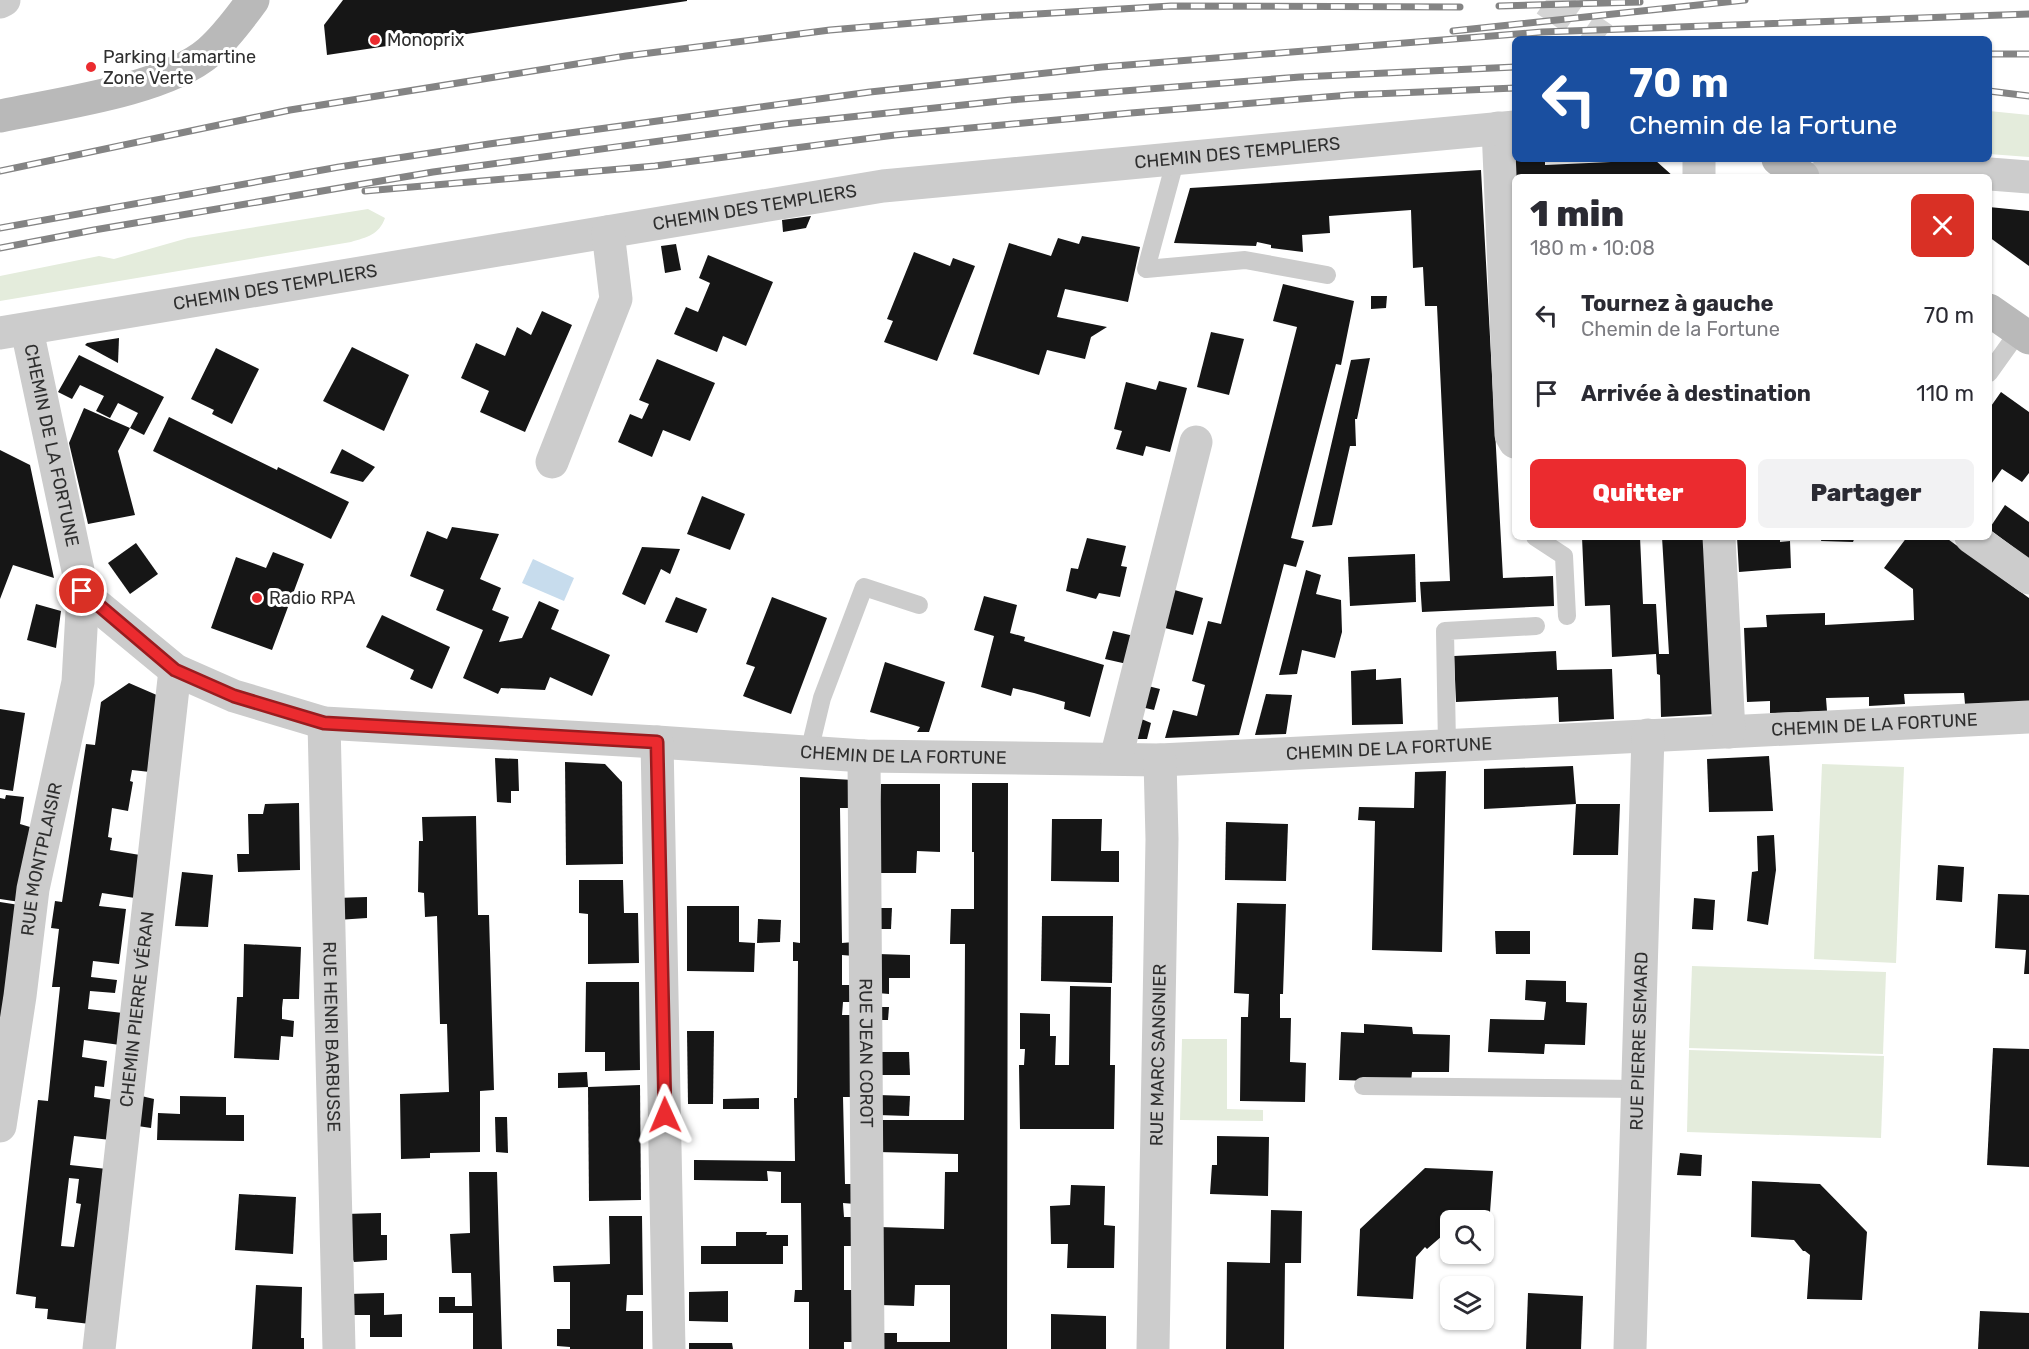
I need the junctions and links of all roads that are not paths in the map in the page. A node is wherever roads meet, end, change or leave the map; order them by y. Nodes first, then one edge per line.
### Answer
1 (253, 0) edge
2 (0, 116) edge
3 (1507, 128) edge
4 (1176, 158) junction
5 (1782, 162) edge
6 (1799, 174) edge
7 (1831, 174) edge
8 (1990, 174) edge
9 (1992, 174) edge
10 (2029, 177) edge
11 (608, 232) junction
12 (1327, 275) dead end
13 (1992, 312) edge
14 (13, 332) edge
15 (2024, 334) edge
16 (1992, 370) edge
17 (1512, 437) edge
18 (1196, 442) dead end
19 (552, 462) dead end
20 (1540, 540) edge
21 (1719, 540) edge
22 (1975, 540) edge
23 (2029, 578) edge
24 (83, 594) junction
25 (919, 605) dead end
26 (1567, 616) dead end
27 (1536, 626) dead end
28 (175, 670) junction
29 (2029, 717) edge
30 (324, 723) junction
31 (1729, 732) junction
32 (1648, 735) junction
33 (657, 742) junction
34 (1447, 746) junction
35 (809, 752) junction
36 (864, 756) junction
37 (1116, 758) junction
38 (1160, 760) junction
39 (1363, 1086) dead end
40 (1638, 1089) junction
41 (0, 1126) edge
42 (99, 1349) edge
43 (339, 1349) edge
44 (669, 1349) edge
45 (868, 1349) edge
46 (1153, 1349) edge
47 (1630, 1349) edge

1 - 2 main road
3 - 4 street, CHEMIN DES TEMPLIERS
3 - 17 street
4 - 11 street, CHEMIN DES TEMPLIERS
4 - 12 lane
5 - 6 main road
7 - 8 street
9 - 10 street
11 - 14 street, CHEMIN DES TEMPLIERS
11 - 19 street
13 - 15 main road
14 - 24 street, CHEMIN DE LA FORTUNE
15 - 16 lane
18 - 37 street
20 - 26 lane
21 - 31 street
22 - 23 street
24 - 28 street, CHEMIN DE LA FORTUNE
24 - 41 street, RUE MONTPLAISIR
25 - 35 lane
27 - 34 lane
28 - 30 street, CHEMIN DE LA FORTUNE
28 - 42 street, CHEMIN PIERRE VÉRAN
29 - 31 street, CHEMIN DE LA FORTUNE
30 - 33 street, CHEMIN DE LA FORTUNE
30 - 43 street, RUE HENRI BARBUSSE
31 - 32 street, CHEMIN DE LA FORTUNE
32 - 34 street, CHEMIN DE LA FORTUNE
32 - 40 street, RUE PIERRE SEMARD
33 - 35 street, CHEMIN DE LA FORTUNE
33 - 44 street
34 - 38 street, CHEMIN DE LA FORTUNE
35 - 36 street, CHEMIN DE LA FORTUNE
36 - 37 street, CHEMIN DE LA FORTUNE
36 - 45 street, RUE JEAN COROT
37 - 38 street, CHEMIN DE LA FORTUNE
38 - 46 street, RUE MARC SANGNIER
39 - 40 lane
40 - 47 street, RUE PIERRE SEMARD

